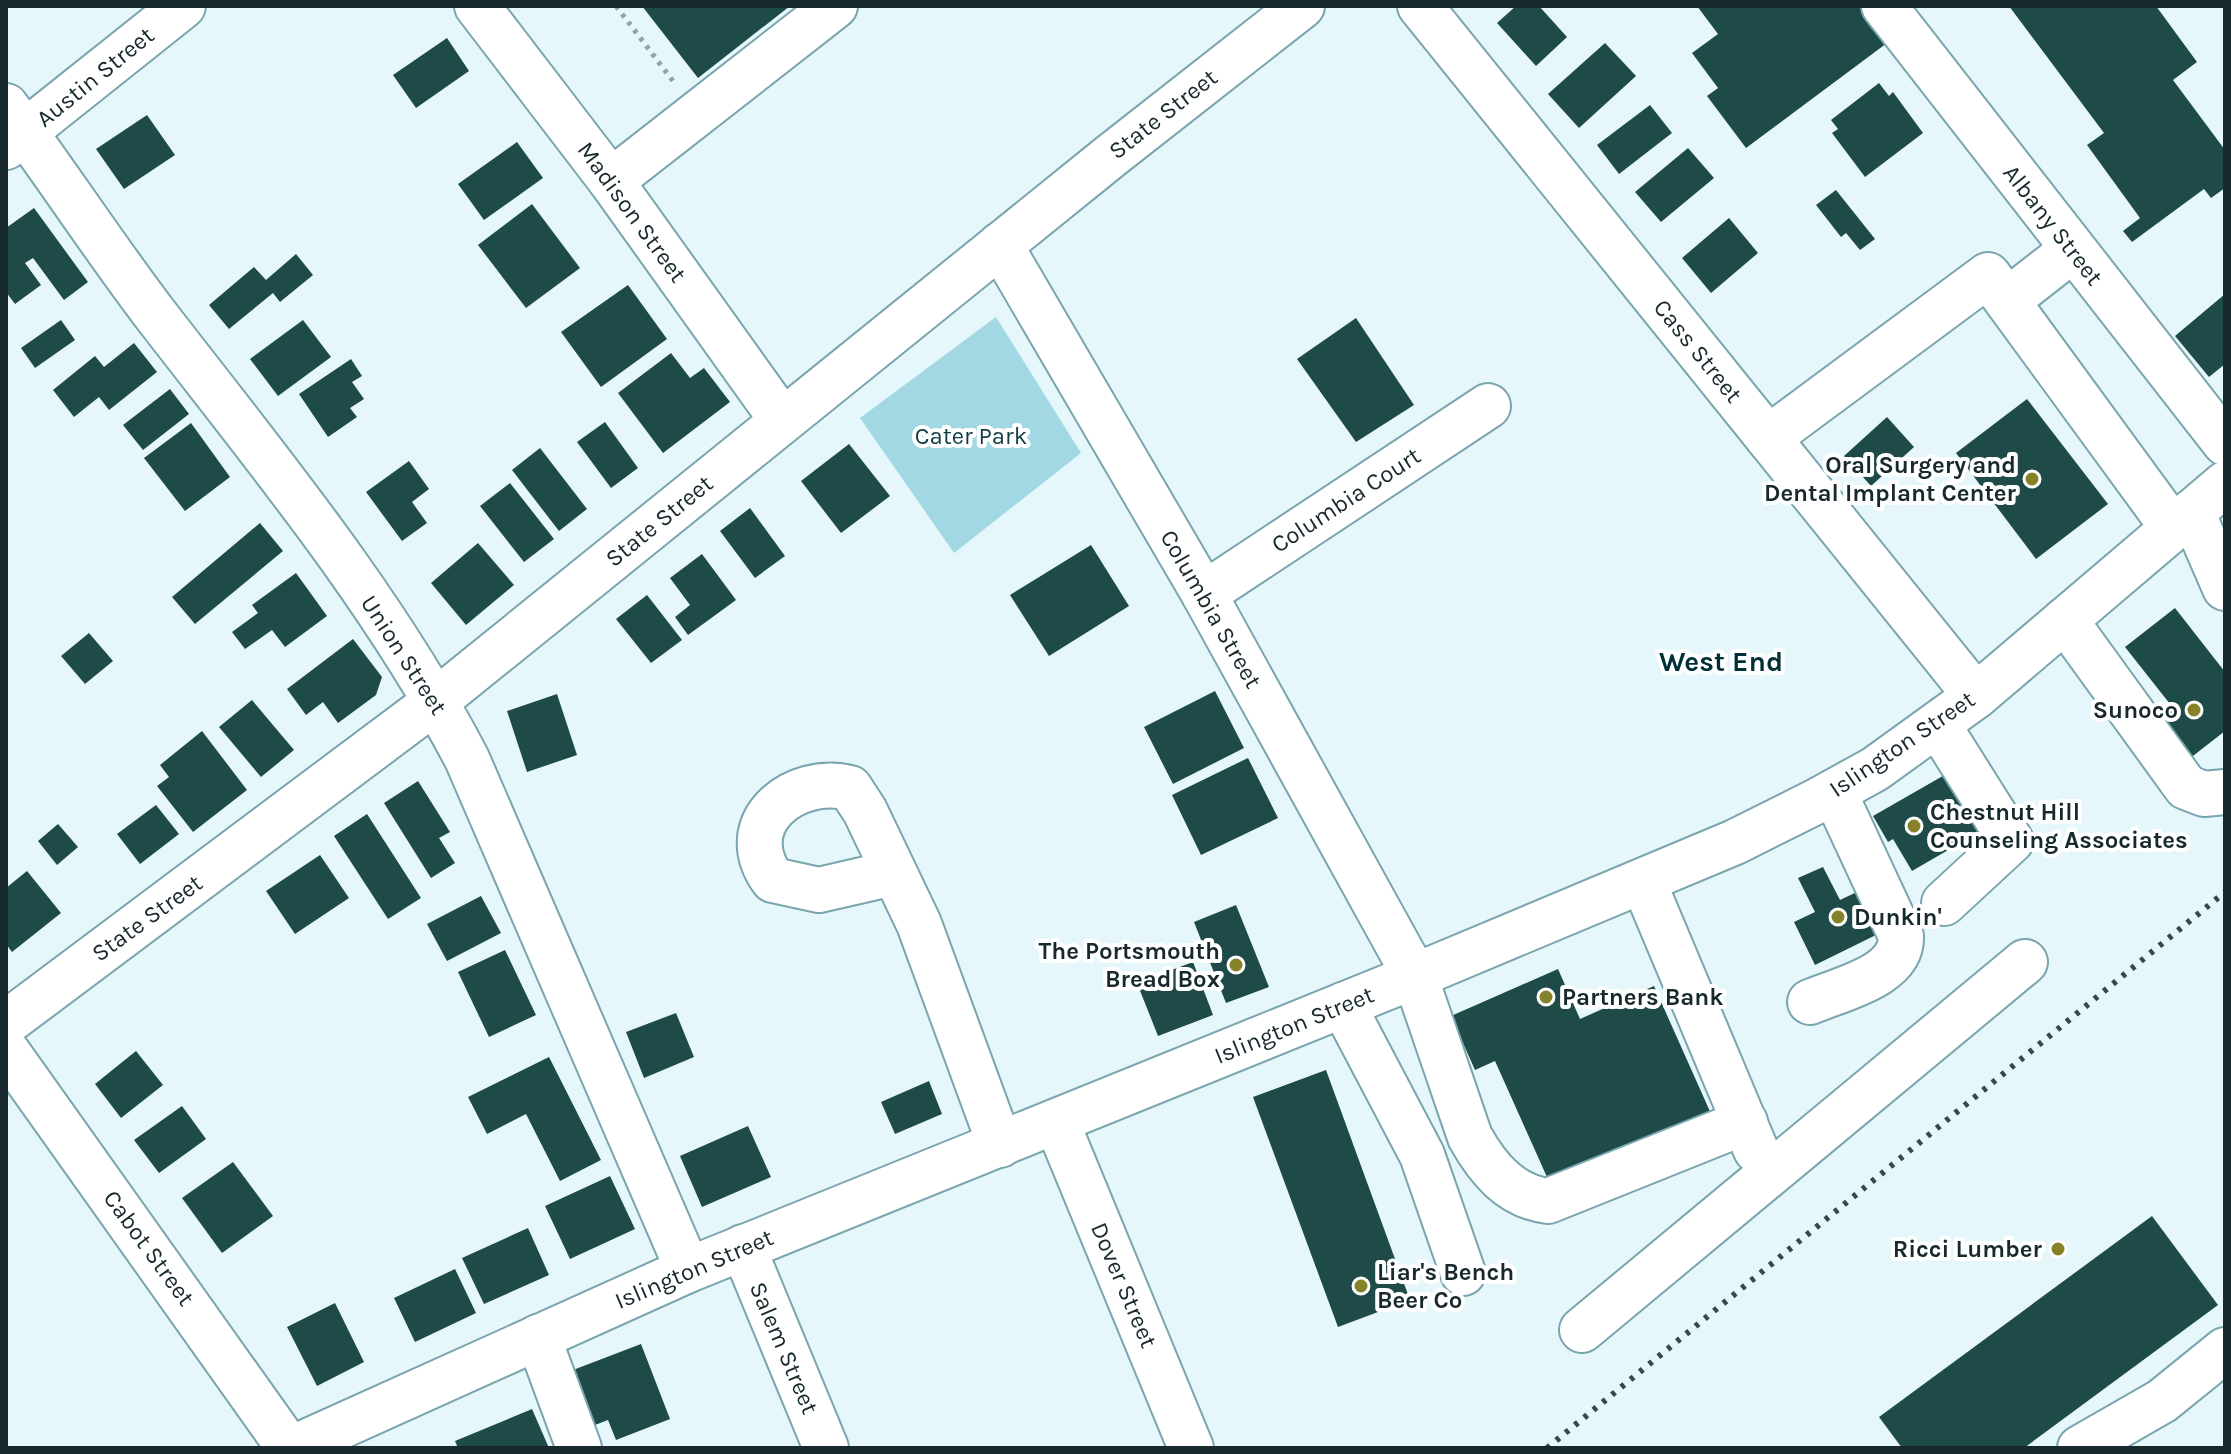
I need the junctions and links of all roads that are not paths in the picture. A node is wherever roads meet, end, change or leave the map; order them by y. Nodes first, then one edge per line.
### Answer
1 (183, 6) edge
2 (477, 6) edge
3 (835, 6) edge
4 (1302, 6) edge
5 (1884, 6) edge
6 (1432, 10) edge
7 (13, 129) edge
8 (611, 181) junction
9 (1000, 245) junction
10 (2072, 250) junction
11 (2007, 301) junction
12 (1488, 406) dead end
13 (782, 420) junction
14 (1768, 438) junction
15 (2225, 443) edge
16 (2225, 484) edge
17 (2182, 520) junction
18 (2225, 588) edge
19 (1204, 594) junction
20 (2065, 620) junction
21 (1976, 696) junction
22 (436, 701) junction
23 (1938, 725) junction
24 (1834, 792) junction
25 (2225, 792) edge
26 (893, 873) dead end
27 (1643, 881) junction
28 (1944, 903) dead end
29 (2025, 962) dead end
30 (1415, 976) junction
31 (1810, 1002) dead end
32 (1343, 1005) junction
33 (6, 1023) edge
34 (6, 1050) edge
35 (1745, 1122) junction
36 (1057, 1123) junction
37 (1470, 1137) junction
38 (1000, 1145) junction
39 (1422, 1155) junction
40 (1766, 1174) junction
41 (743, 1247) junction
42 (688, 1270) junction
43 (1463, 1273) dead end
44 (1582, 1330) dead end
45 (538, 1337) junction
46 (2225, 1350) edge
47 (291, 1448) edge
48 (579, 1448) edge
49 (826, 1448) edge
50 (1191, 1448) edge
51 (2080, 1448) edge

1 - 7 street, Austin Street
2 - 8 street, Madison Street
3 - 8 street
4 - 9 street, State Street
5 - 10 street, Albany Street
6 - 14 street, Cass Street
7 - 22 street, Union Street
8 - 13 street, Madison Street
9 - 13 street, State Street
9 - 19 street, Columbia Street
10 - 11 street
10 - 15 street, Albany Street
11 - 14 street
11 - 17 street
12 - 19 street, Columbia Court
13 - 22 street, State Street
14 - 21 street, Cass Street
16 - 17 street, Islington Street
17 - 18 street
17 - 20 street, Islington Street
19 - 30 street, Columbia Street
20 - 21 street, Islington Street
20 - 25 street
21 - 23 street, Islington Street
22 - 33 street, State Street
22 - 42 street, Union Street
23 - 24 street, Islington Street
23 - 28 street
24 - 27 street, Islington Street
24 - 31 street
26 - 38 street
27 - 30 street, Islington Street
27 - 35 street
29 - 40 street
30 - 32 street, Islington Street
30 - 37 street, Columbia Street
32 - 36 street, Islington Street
32 - 39 street
34 - 47 street, Cabot Street
35 - 37 street, Columbia Street
35 - 40 street
36 - 38 street, Islington Street
36 - 50 street, Dover Street
37 - 39 street
38 - 41 street, Islington Street
39 - 43 street
40 - 44 street
41 - 42 street, Islington Street
41 - 49 street, Salem Street
42 - 45 street, Islington Street
45 - 47 street, Islington Street
45 - 48 street
46 - 51 street

